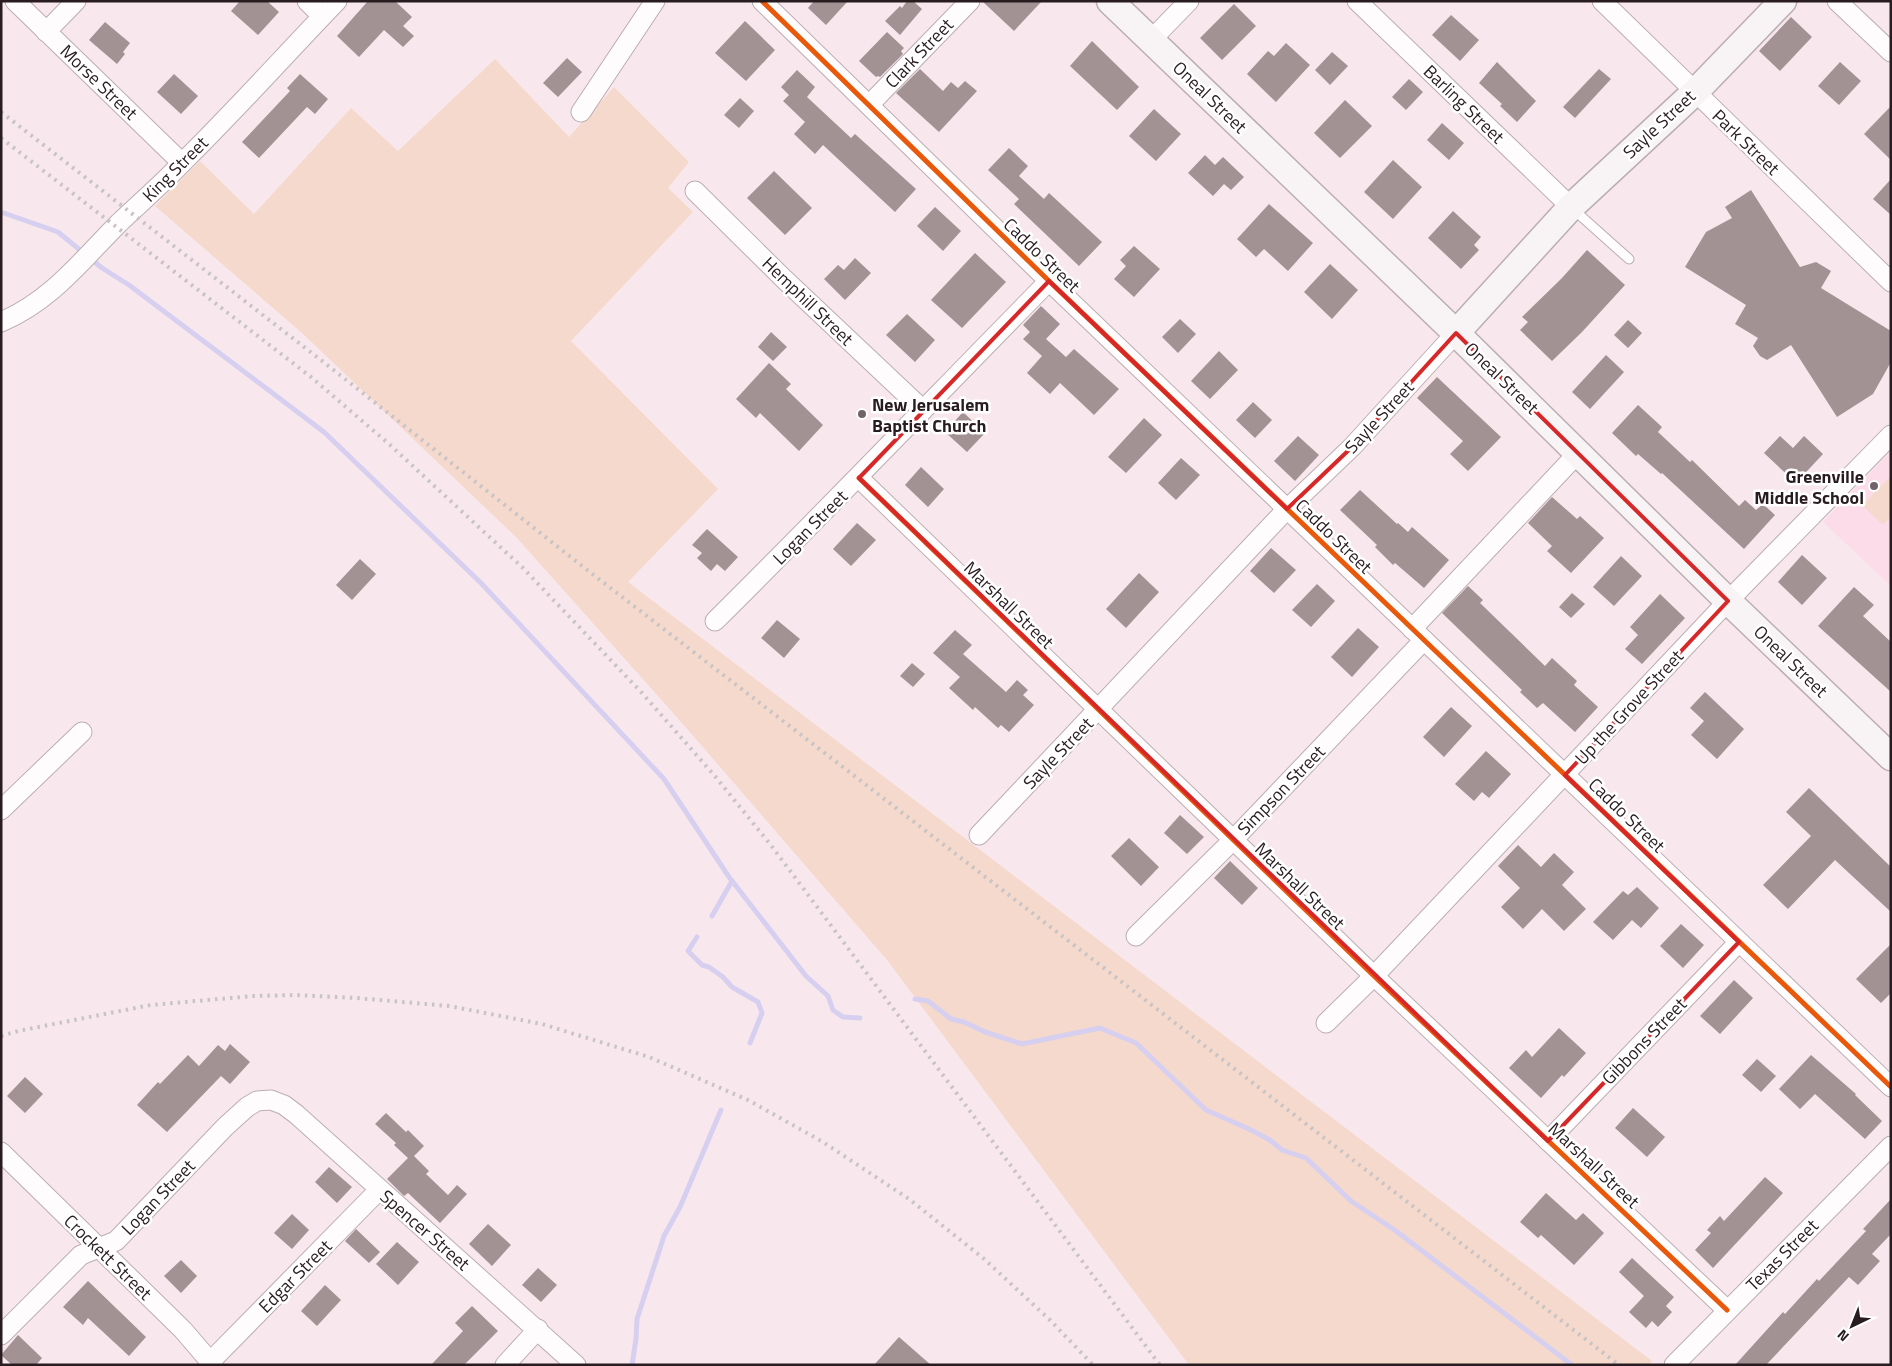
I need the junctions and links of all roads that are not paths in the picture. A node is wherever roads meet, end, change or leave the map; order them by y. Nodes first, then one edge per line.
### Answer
1 (15, 1) edge
2 (76, 1) edge
3 (307, 1) edge
4 (337, 1) edge
5 (654, 1) edge
6 (762, 1) edge
7 (970, 1) edge
8 (1110, 1) edge
9 (1189, 1) edge
10 (1357, 1) edge
11 (1602, 1) edge
12 (1783, 1) edge
13 (1837, 1) edge
14 (322, 16) junction
15 (46, 32) junction
16 (1151, 40) junction
17 (1891, 52) edge
18 (1694, 92) junction
19 (869, 105) junction
20 (582, 112) dead end
21 (182, 163) junction
22 (695, 191) dead end
23 (1571, 207) junction
24 (1629, 259) dead end
25 (1049, 281) junction
26 (1891, 282) edge
27 (1, 322) edge
28 (1456, 333) junction
29 (923, 410) junction
30 (1891, 435) edge
31 (1579, 452) junction
32 (859, 478) junction
33 (1287, 509) junction
34 (1728, 601) junction
35 (715, 621) dead end
36 (1418, 635) junction
37 (1098, 710) junction
38 (82, 732) dead end
39 (1889, 752) edge
40 (1565, 775) junction
41 (1, 810) edge
42 (979, 835) dead end
43 (1233, 840) junction
44 (1136, 936) dead end
45 (1739, 942) junction
46 (1374, 976) junction
47 (1326, 1023) dead end
48 (1891, 1087) edge
49 (271, 1100) joint
50 (1548, 1141) junction
51 (1891, 1146) edge
52 (1, 1152) edge
53 (379, 1190) junction
54 (98, 1247) junction
55 (1727, 1310) junction
56 (538, 1329) junction
57 (1, 1335) edge
58 (212, 1363) edge
59 (505, 1365) edge
60 (576, 1365) edge
61 (1674, 1365) edge

1 - 15 street, Morse Street
2 - 15 street
3 - 14 street
4 - 14 street, King Street
5 - 20 street
6 - 19 street, Caddo Street
7 - 19 street, Clark Street
8 - 16 street, Oneal Street
9 - 16 street
10 - 23 street, Barling Street
11 - 18 street, Park Street
12 - 18 street, Sayle Street
13 - 17 street
14 - 21 street, King Street
15 - 21 street, Morse Street
16 - 28 street, Oneal Street
18 - 23 street, Sayle Street
18 - 26 street, Park Street
19 - 25 street, Caddo Street
21 - 27 street, King Street
22 - 29 street, Hemphill Street
23 - 24 lane
23 - 28 street, Sayle Street
25 - 29 street, Logan Street
25 - 33 street, Caddo Street
28 - 31 street, Oneal Street
28 - 33 street, Sayle Street
29 - 32 street, Logan Street
30 - 34 street, Up the Grove Street
31 - 34 street, Oneal Street
31 - 36 street, Simpson Street
32 - 35 street, Logan Street
32 - 37 street, Marshall Street
33 - 36 street, Caddo Street
33 - 37 street, Sayle Street
34 - 39 street, Oneal Street
34 - 40 street, Up the Grove Street
36 - 40 street, Caddo Street
36 - 43 street, Simpson Street
37 - 42 street, Sayle Street
37 - 43 street, Marshall Street
38 - 41 street
40 - 45 street, Caddo Street
40 - 46 street, Up the Grove Street
43 - 44 street, Simpson Street
43 - 46 street, Marshall Street
45 - 48 street, Caddo Street
45 - 50 street, Gibbons Street
46 - 47 street, Up the Grove Street
46 - 50 street, Marshall Street
49 - 53 street, Spencer Street
49 - 54 street, Logan Street
50 - 55 street, Marshall Street
51 - 55 street, Texas Street
52 - 54 street, Crockett Street
53 - 56 street, Spencer Street
53 - 58 street, Edgar Street
54 - 57 street, Logan Street
54 - 58 street, Crockett Street
55 - 61 street, Texas Street
56 - 59 street
56 - 60 street, Spencer Street

